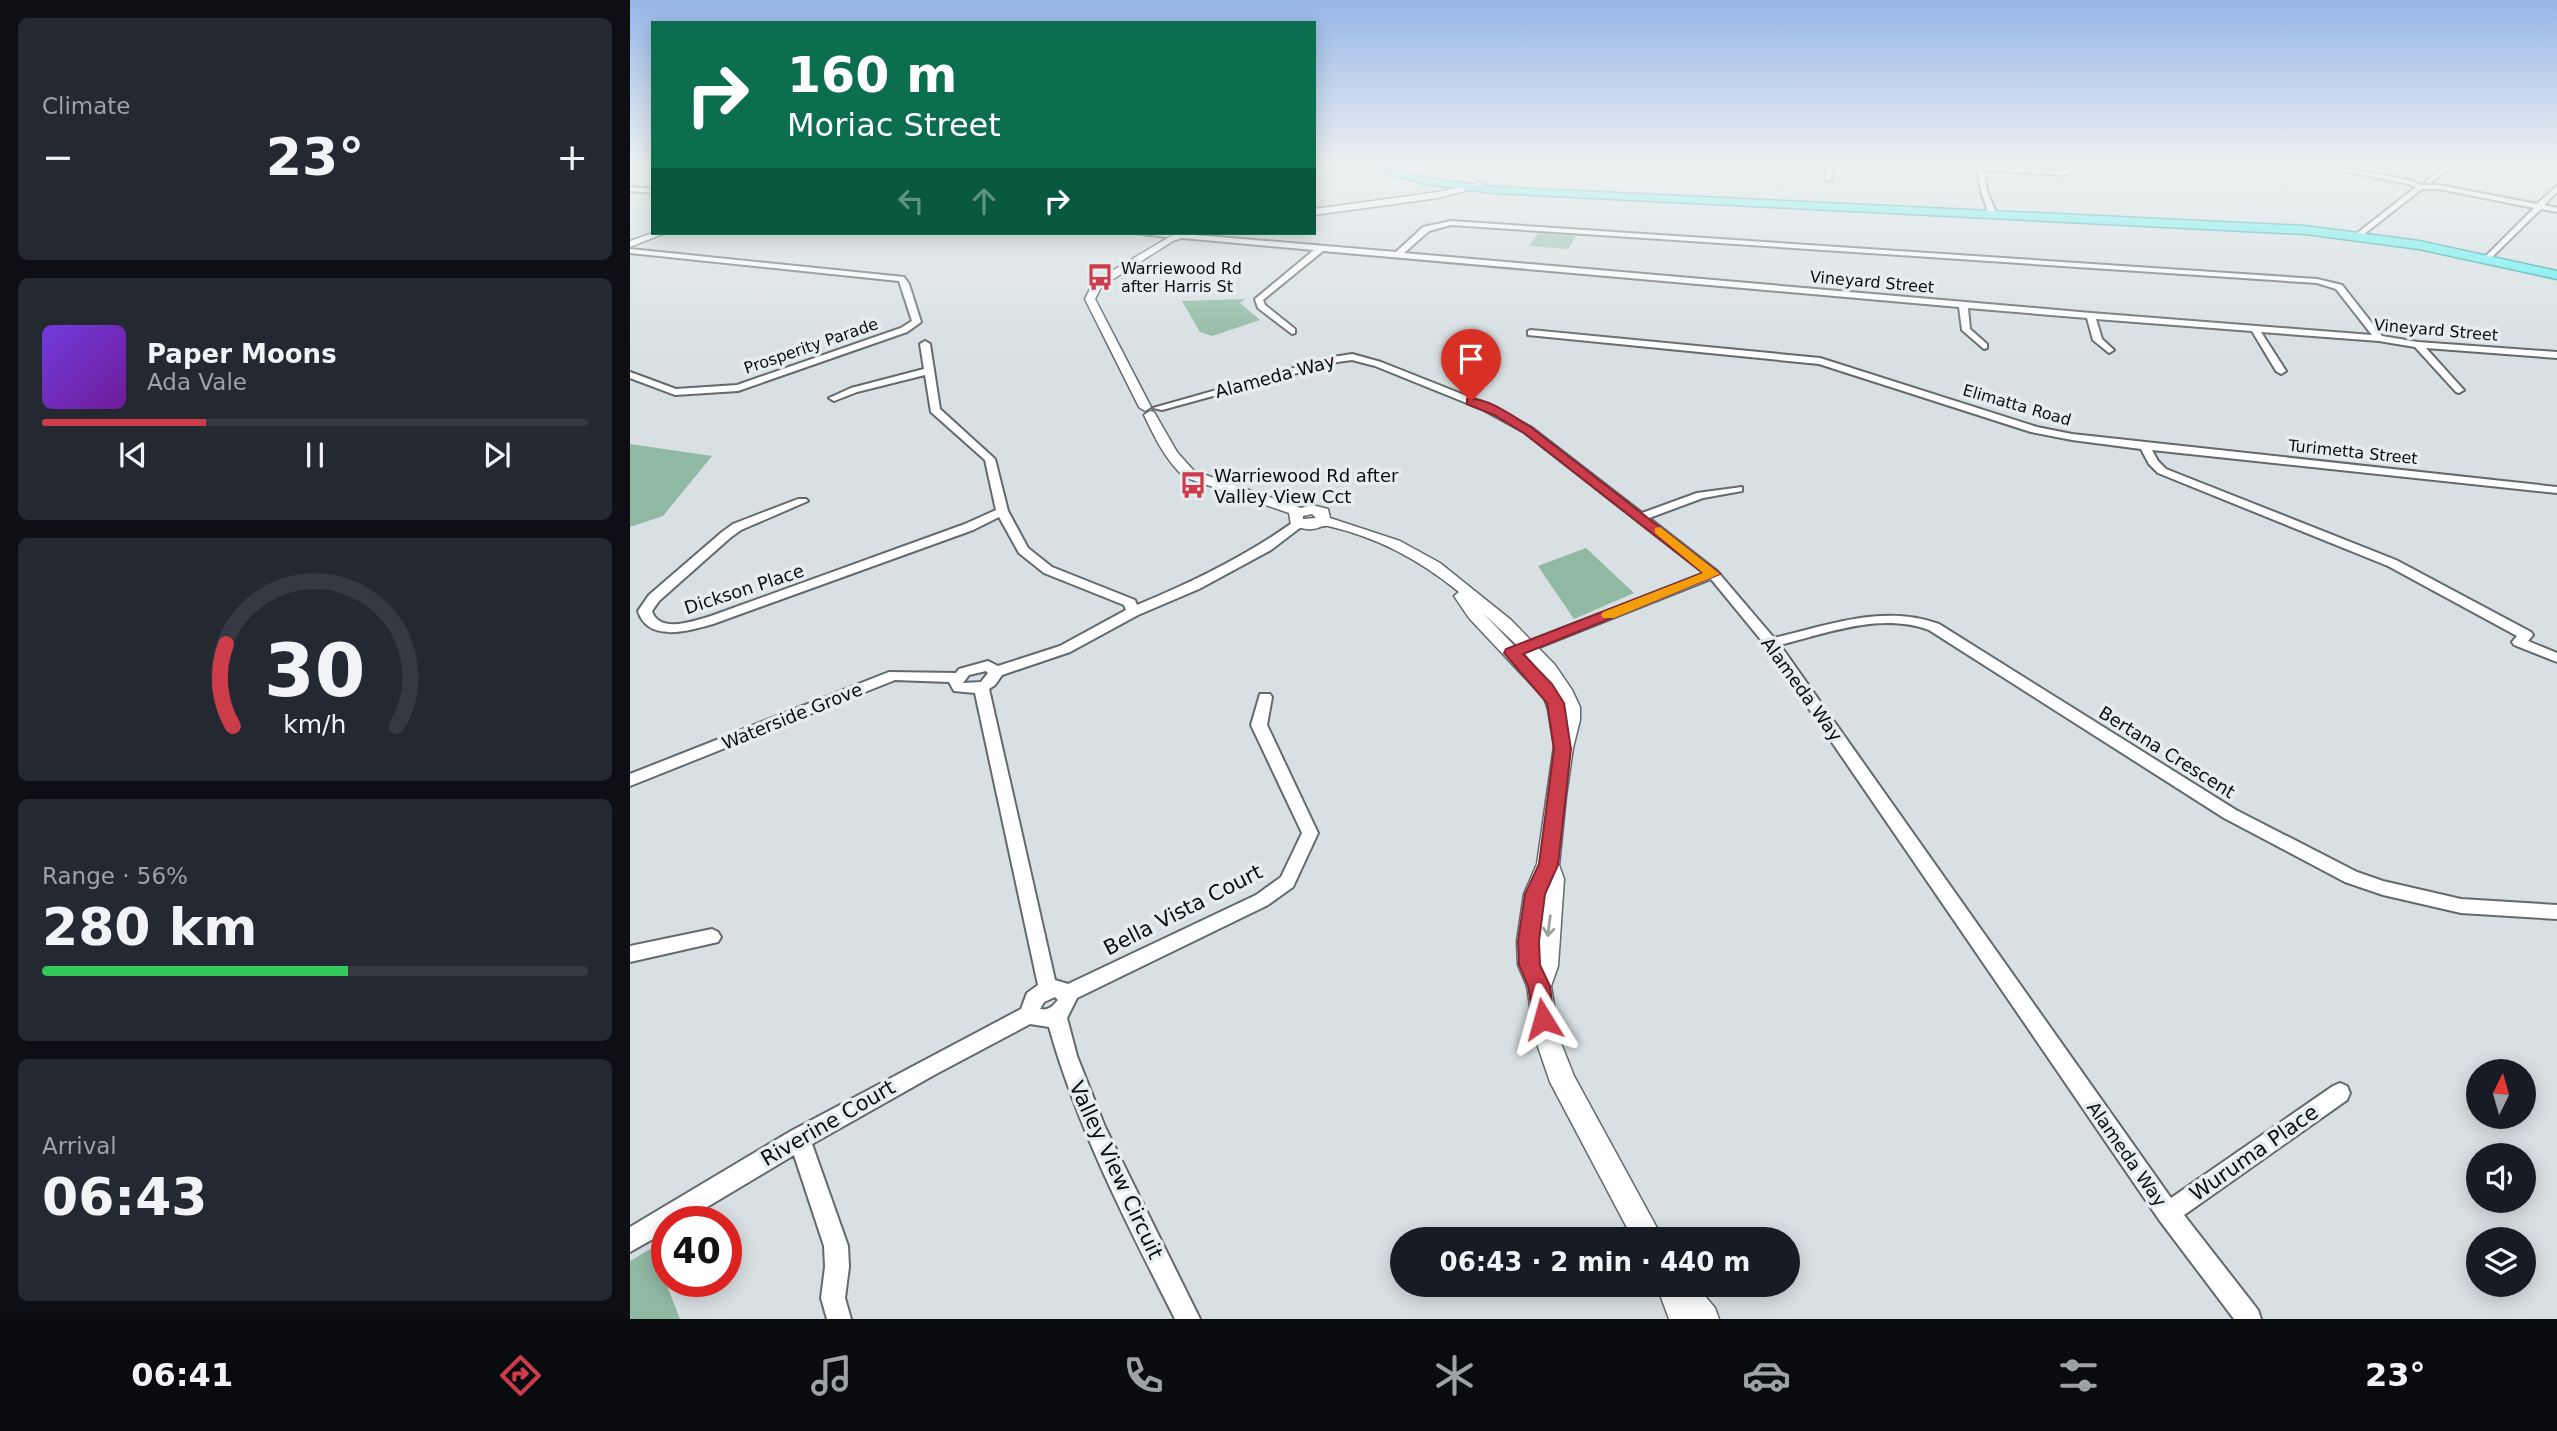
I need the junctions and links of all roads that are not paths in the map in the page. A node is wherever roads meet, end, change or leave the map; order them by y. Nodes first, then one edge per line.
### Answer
1 (1436, 227) edge
2 (1504, 227) edge
3 (2221, 227) edge
4 (2373, 227) edge
5 (2520, 227) edge
6 (655, 235) edge
7 (1176, 235) edge
8 (2359, 238) junction
9 (630, 244) edge
10 (1321, 248) junction
11 (630, 251) edge
12 (1398, 255) junction
13 (2488, 259) junction
14 (2557, 277) edge
15 (1963, 304) junction
16 (2091, 316) junction
17 (2255, 329) junction
18 (1292, 331) dead end
19 (1531, 333) dead end
20 (2379, 338) junction
21 (925, 344) dead end
22 (2418, 345) junction
23 (1984, 346) dead end
24 (2109, 350) dead end
25 (2557, 355) edge
26 (928, 371) junction
27 (2281, 371) dead end
28 (630, 375) edge
29 (2459, 390) dead end
30 (834, 398) dead end
31 (1151, 410) junction
32 (2146, 446) junction
33 (1738, 489) dead end
34 (2557, 490) edge
35 (802, 501) dead end
36 (1002, 511) junction
37 (1642, 517) junction
38 (1299, 518) junction
39 (1713, 574) junction
40 (1133, 612) junction
41 (2519, 642) junction
42 (1771, 643) junction
43 (2557, 649) edge
44 (1520, 650) junction
45 (2557, 658) edge
46 (996, 672) junction
47 (958, 678) junction
48 (981, 687) junction
49 (1265, 697) dead end
50 (630, 780) edge
51 (2557, 912) edge
52 (712, 937) dead end
53 (630, 954) edge
54 (1048, 989) junction
55 (1068, 993) junction
56 (1031, 1014) junction
57 (1056, 1016) junction
58 (2340, 1093) dead end
59 (799, 1138) junction
60 (2168, 1213) junction
61 (1642, 1227) edge
62 (630, 1240) edge
63 (1678, 1297) edge
64 (1685, 1297) edge
65 (839, 1319) edge
66 (1188, 1319) edge
67 (1684, 1319) edge
68 (1703, 1319) edge
69 (2249, 1319) edge

1 - 12 street
2 - 20 street
3 - 8 highway
4 - 8 street
5 - 13 street
6 - 9 street
7 - 10 street, Vineyard Street
7 - 31 street
8 - 13 highway
8 - 14 highway
10 - 12 street, Vineyard Street
10 - 18 street
11 - 28 street, Prosperity Parade
12 - 15 street, Vineyard Street
13 - 14 highway
15 - 16 street, Vineyard Street
15 - 23 street
16 - 17 street, Vineyard Street
16 - 24 street
17 - 20 street, Vineyard Street
17 - 27 street
19 - 32 street, Elimatta Road
20 - 22 street, Vineyard Street
21 - 26 street
22 - 25 street, Vineyard Street
22 - 29 street
26 - 30 street
26 - 36 street
31 - 37 street, Alameda Way
31 - 38 street
32 - 34 street, Turimetta Street
32 - 41 street
33 - 37 street
35 - 36 street, Dickson Place
36 - 40 street
37 - 39 street, Alameda Way
38 - 40 street
38 - 44 street
39 - 42 street, Alameda Way
39 - 44 street
40 - 46 street
41 - 43 street
41 - 45 street
42 - 51 street, Bertana Crescent
42 - 60 street, Alameda Way
44 - 61 street
46 - 47 street
46 - 48 street
47 - 48 street
47 - 50 street, Waterside Grove
48 - 54 street
49 - 55 street, Bella Vista Court
52 - 53 street
54 - 55 street
54 - 56 street
55 - 57 street
56 - 57 street
56 - 59 street, Riverine Court
57 - 66 street, Valley View Circuit
58 - 60 street, Wuruma Place
59 - 62 street, Riverine Court
59 - 65 street
60 - 69 street, Alameda Way
63 - 67 street
64 - 68 street

